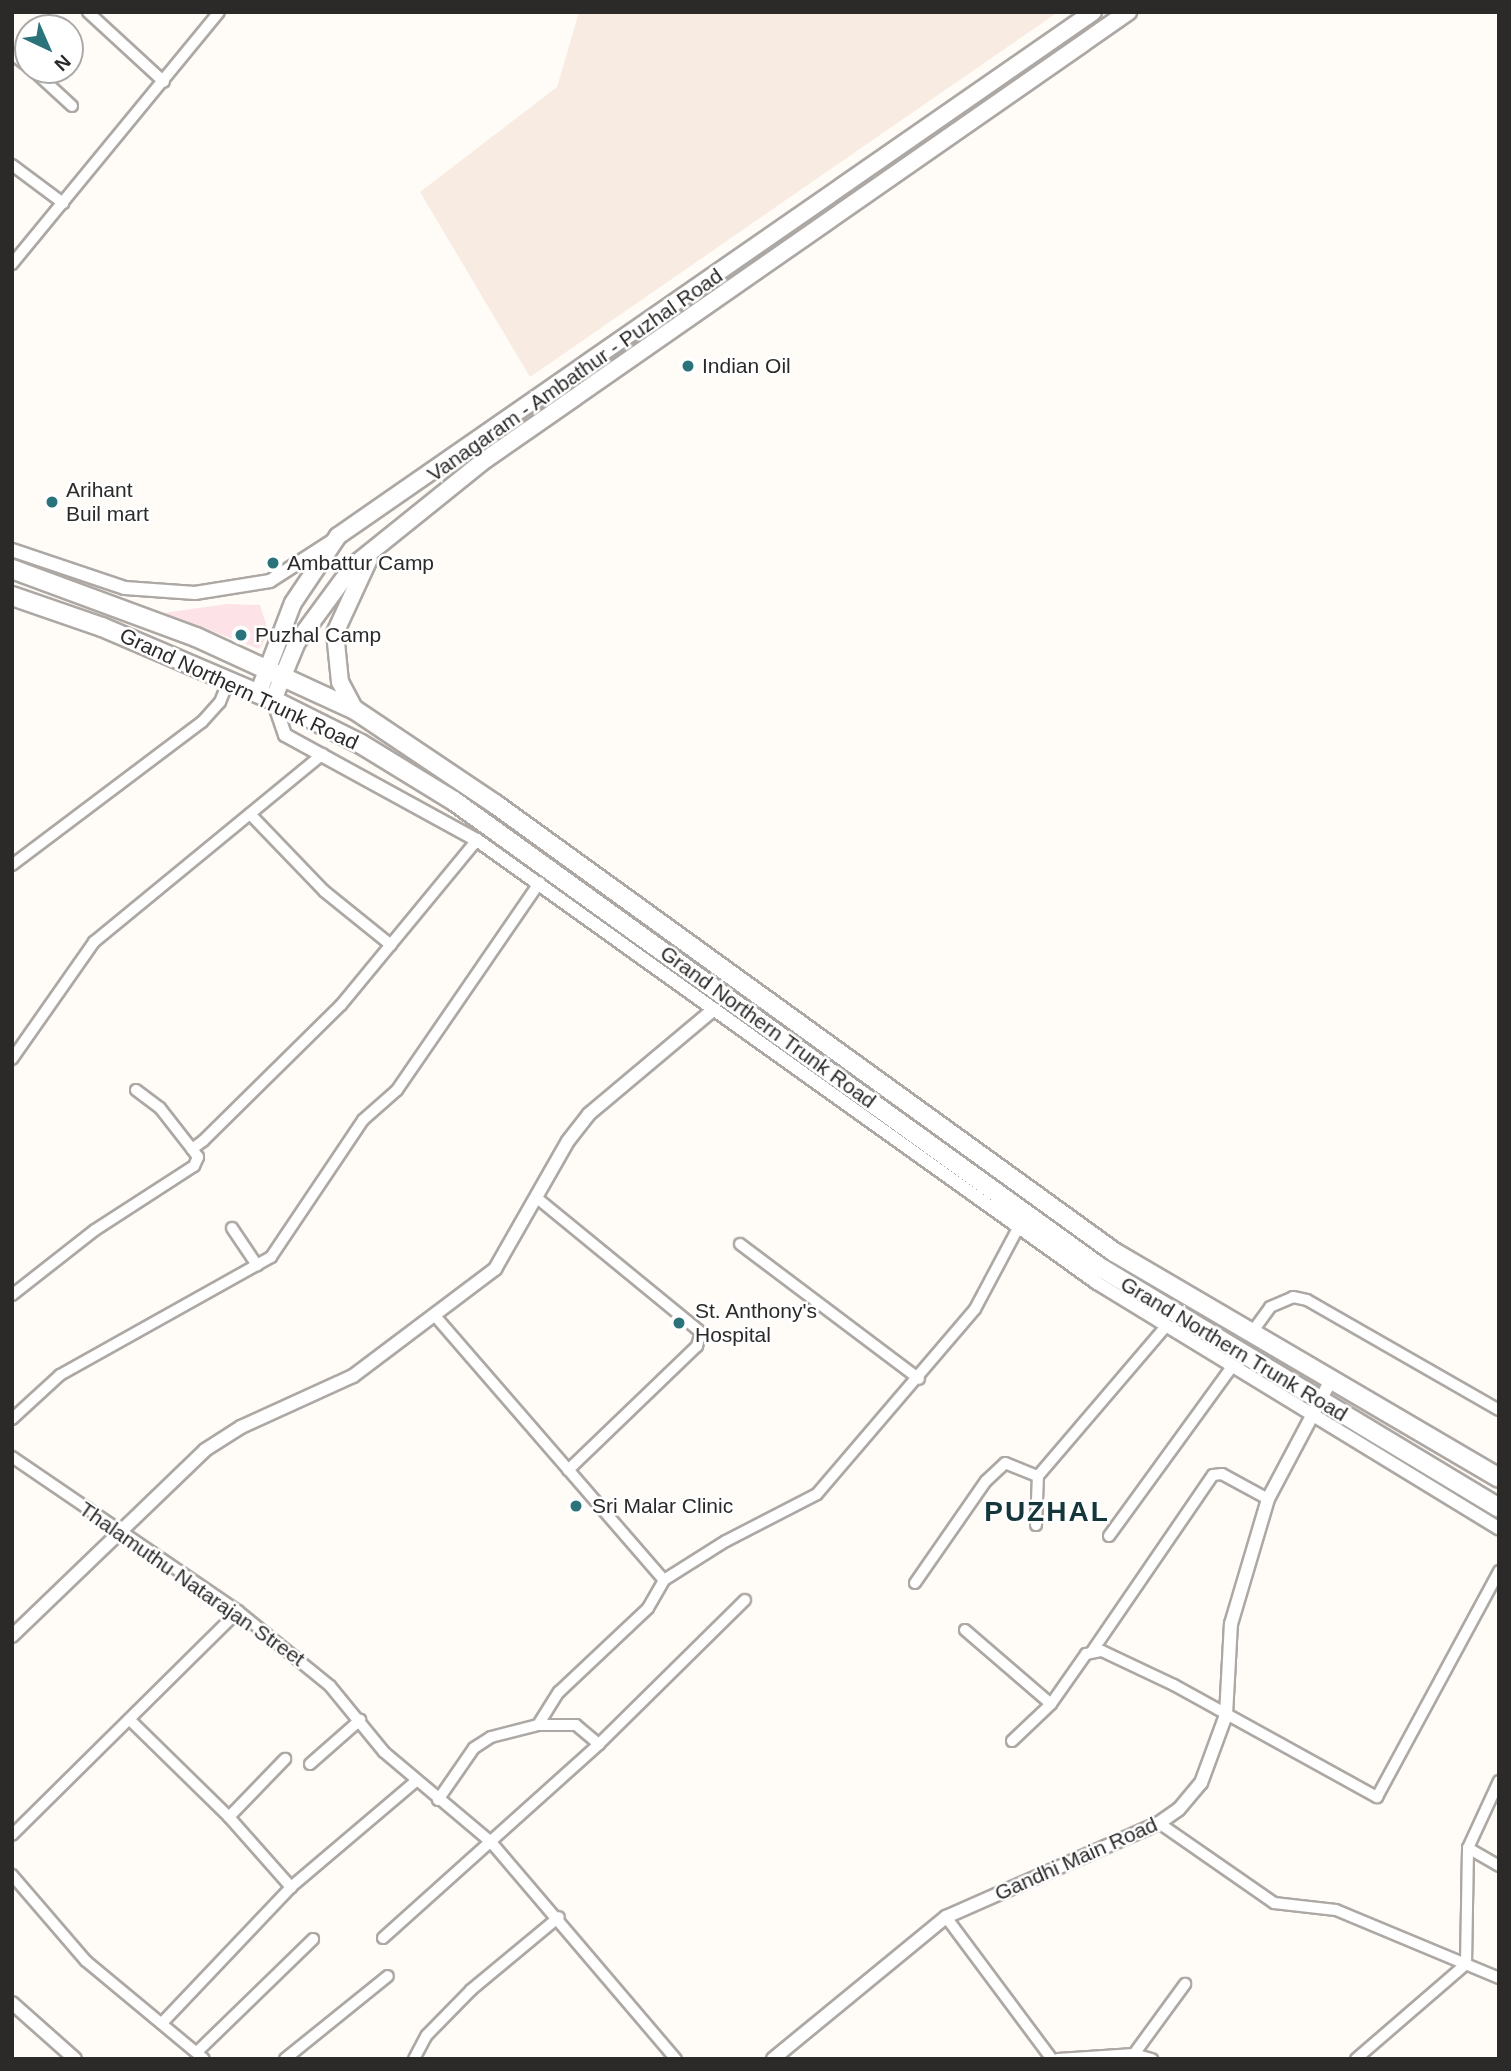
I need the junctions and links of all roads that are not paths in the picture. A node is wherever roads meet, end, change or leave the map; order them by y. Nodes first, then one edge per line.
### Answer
1 (88, 12) edge
2 (1093, 12) edge
3 (1128, 12) edge
4 (216, 13) edge
5 (164, 82) junction
6 (48, 84) edge
7 (72, 106) dead end
8 (12, 165) edge
9 (63, 203) junction
10 (12, 264) edge
11 (338, 536) junction
12 (376, 548) junction
13 (12, 550) edge
14 (12, 569) edge
15 (12, 596) edge
16 (277, 671) junction
17 (228, 682) junction
18 (265, 697) junction
19 (355, 709) junction
20 (323, 754) junction
21 (250, 814) junction
22 (477, 840) junction
23 (12, 865) edge
24 (540, 882) junction
25 (391, 945) junction
26 (714, 1009) junction
27 (12, 1059) edge
28 (136, 1090) dead end
29 (192, 1149) junction
30 (537, 1198) junction
31 (232, 1228) dead end
32 (1018, 1228) junction
33 (740, 1244) dead end
34 (257, 1265) junction
35 (12, 1295) edge
36 (436, 1317) junction
37 (1166, 1326) junction
38 (1250, 1335) junction
39 (1231, 1368) junction
40 (919, 1379) junction
41 (1330, 1382) junction
42 (1314, 1408) junction
43 (1499, 1410) edge
44 (12, 1419) edge
45 (12, 1457) edge
46 (568, 1470) junction
47 (1038, 1476) junction
48 (1499, 1478) edge
49 (1268, 1499) junction
50 (1499, 1508) edge
51 (1036, 1525) dead end
52 (1499, 1528) edge
53 (122, 1533) junction
54 (1109, 1536) dead end
55 (1499, 1572) edge
56 (664, 1580) junction
57 (915, 1583) dead end
58 (746, 1600) dead end
59 (239, 1611) junction
60 (965, 1630) dead end
61 (12, 1636) edge
62 (1093, 1650) junction
63 (1051, 1704) junction
64 (1226, 1715) junction
65 (130, 1720) junction
66 (360, 1720) junction
67 (538, 1725) junction
68 (1012, 1741) dead end
69 (599, 1744) junction
70 (285, 1759) dead end
71 (310, 1764) dead end
72 (1499, 1781) edge
73 (415, 1782) junction
74 (438, 1800) junction
75 (229, 1817) junction
76 (1159, 1823) junction
77 (12, 1835) edge
78 (491, 1842) junction
79 (1468, 1848) junction
80 (1499, 1866) edge
81 (12, 1875) edge
82 (291, 1886) junction
83 (559, 1917) junction
84 (946, 1917) junction
85 (383, 1938) dead end
86 (313, 1939) dead end
87 (1466, 1964) junction
88 (388, 1976) dead end
89 (1499, 1978) edge
90 (1185, 1984) dead end
91 (12, 2003) edge
92 (163, 2022) junction
93 (1134, 2054) junction
94 (200, 2055) edge
95 (75, 2059) edge
96 (285, 2059) edge
97 (414, 2059) edge
98 (676, 2059) edge
99 (773, 2059) edge
100 (1052, 2059) edge
101 (1058, 2059) edge
102 (1152, 2059) edge
103 (1356, 2059) edge

1 - 5 street
2 - 11 main road, Vanagaram - Ambathur - Puzhal Road
3 - 12 main road
4 - 5 street
5 - 9 street
6 - 7 street
8 - 9 street
9 - 10 street
11 - 13 street, Vanagaram - Ambathur - Puzhal Road
11 - 16 main road
12 - 16 main road
12 - 19 main road
14 - 16 highway, Grand Northern Trunk Road
15 - 17 highway, Grand Northern Trunk Road
16 - 18 main road
16 - 19 highway, Grand Northern Trunk Road
17 - 18 highway, Grand Northern Trunk Road
17 - 23 street
18 - 20 street
18 - 42 highway, Grand Northern Trunk Road
19 - 38 highway, Grand Northern Trunk Road
20 - 21 street
20 - 22 street
21 - 25 street
21 - 27 street
22 - 24 street
22 - 25 street
24 - 26 street
24 - 34 street
25 - 29 street
26 - 30 street
26 - 32 street
28 - 29 street
29 - 35 street
30 - 36 street
30 - 46 street
31 - 34 street
32 - 37 street
32 - 40 street
33 - 40 street
34 - 44 street
36 - 46 street
36 - 53 street
37 - 39 street
37 - 47 street
38 - 41 highway, Grand Northern Trunk Road
38 - 43 street
39 - 42 street
39 - 54 street
40 - 56 street
41 - 42 street, Gandhi Main Road
41 - 48 highway, Grand Northern Trunk Road
42 - 49 street, Gandhi Main Road
42 - 50 highway, Grand Northern Trunk Road
42 - 52 street
45 - 53 street, Thalamuthu Natarajan Street
46 - 56 street
47 - 51 street
47 - 57 street
49 - 62 street
49 - 64 street, Gandhi Main Road
53 - 59 street, Thalamuthu Natarajan Street
53 - 61 street
55 - 64 street
56 - 67 street
58 - 69 street
59 - 65 street
59 - 66 street, Thalamuthu Natarajan Street
60 - 63 street
62 - 63 street
62 - 64 street
63 - 68 street
64 - 76 street, Gandhi Main Road
65 - 75 street
65 - 77 street
66 - 71 street
66 - 73 street, Thalamuthu Natarajan Street
67 - 69 street
67 - 74 street
69 - 78 street
70 - 75 street
72 - 79 street
73 - 74 street, Thalamuthu Natarajan Street
73 - 82 street
74 - 78 street, Thalamuthu Natarajan Street
75 - 82 street
76 - 84 street, Gandhi Main Road
76 - 87 street
78 - 83 street, Thalamuthu Natarajan Street
78 - 85 street
79 - 80 street
79 - 87 street
81 - 92 street
82 - 92 street
83 - 97 street
83 - 98 street, Thalamuthu Natarajan Street
84 - 99 street, Gandhi Main Road
84 - 100 street
86 - 94 street
87 - 89 street
87 - 103 street
88 - 96 street
90 - 93 street
91 - 95 street
92 - 94 street
93 - 101 street
93 - 102 street

